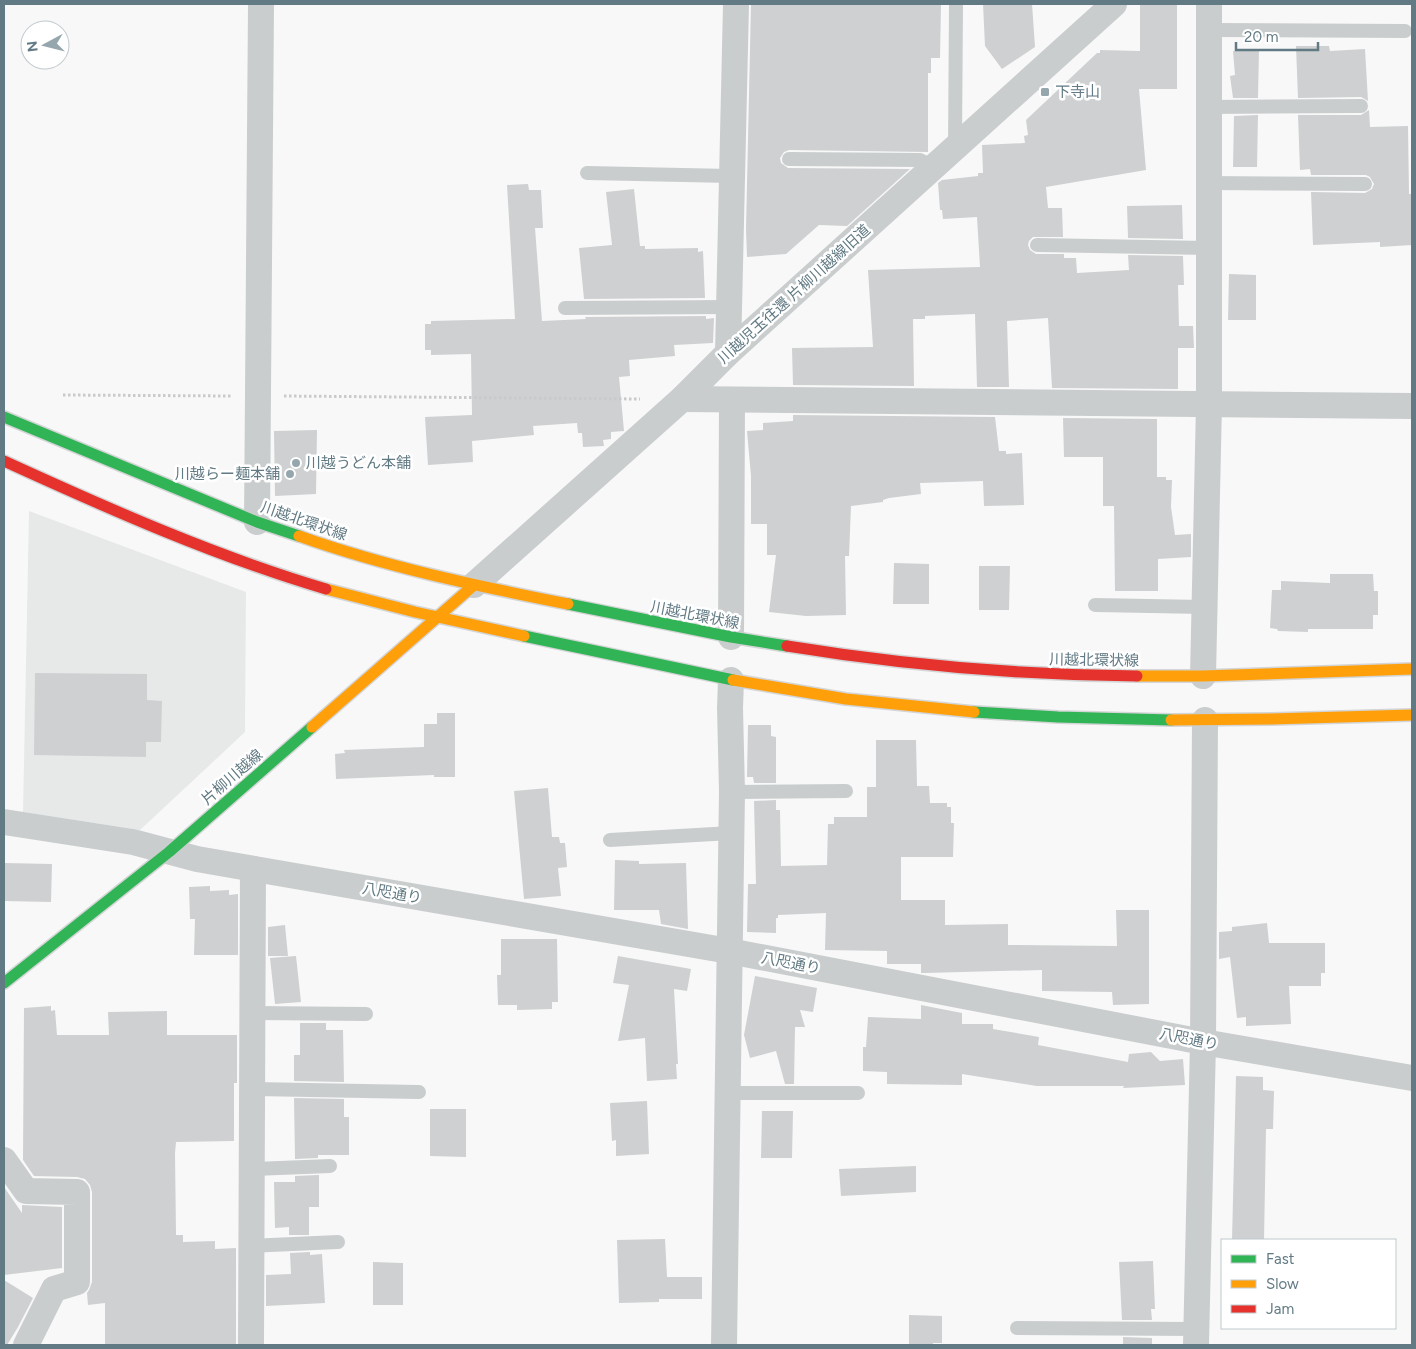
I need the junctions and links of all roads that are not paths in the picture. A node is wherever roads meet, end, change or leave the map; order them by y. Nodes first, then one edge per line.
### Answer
1 (261, 4) edge
2 (736, 4) edge
3 (956, 4) edge
4 (1114, 4) edge
5 (1209, 4) edge
6 (1208, 30) junction
7 (1405, 32) dead end
8 (1362, 106) dead end
9 (1209, 107) junction
10 (955, 148) junction
11 (789, 159) dead end
12 (934, 167) junction
13 (587, 173) dead end
14 (731, 176) junction
15 (1208, 183) junction
16 (1365, 184) dead end
17 (1037, 245) dead end
18 (1208, 248) junction
19 (728, 307) junction
20 (565, 308) dead end
21 (728, 353) junction
22 (682, 399) junction
23 (732, 400) junction
24 (1209, 404) junction
25 (1412, 406) edge
26 (4, 416) edge
27 (4, 461) edge
28 (257, 522) junction
29 (474, 585) junction
30 (1095, 605) dead end
31 (1204, 607) junction
32 (437, 618) junction
33 (731, 638) junction
34 (1412, 669) edge
35 (1203, 676) junction
36 (731, 680) junction
37 (1412, 714) edge
38 (1204, 720) junction
39 (732, 792) junction
40 (846, 792) dead end
41 (4, 822) edge
42 (731, 833) junction
43 (610, 840) dead end
44 (169, 852) junction
45 (253, 869) junction
46 (729, 951) junction
47 (4, 983) edge
48 (252, 1013) junction
49 (366, 1014) dead end
50 (1203, 1042) junction
51 (1412, 1078) edge
52 (252, 1089) junction
53 (419, 1092) dead end
54 (727, 1093) junction
55 (858, 1093) dead end
56 (4, 1160) edge
57 (330, 1166) dead end
58 (251, 1169) junction
59 (338, 1242) dead end
60 (251, 1246) junction
61 (1017, 1328) dead end
62 (1197, 1337) edge
63 (26, 1345) edge
64 (251, 1345) edge
65 (724, 1345) edge

1 - 28 street
2 - 14 street
3 - 10 lane
4 - 10 street, 川越児玉往還 片柳川越線旧道
5 - 6 street
6 - 7 lane
6 - 9 street
8 - 9 lane
9 - 15 street
10 - 12 street, 川越児玉往還 片柳川越線旧道
11 - 12 lane
12 - 21 street, 川越児玉往還 片柳川越線旧道
13 - 14 lane
14 - 19 street
15 - 16 lane
15 - 18 street
17 - 18 lane
18 - 24 street
19 - 20 lane
19 - 21 street
21 - 22 street, 川越児玉往還 片柳川越線旧道
22 - 23 street
22 - 29 street, 川越児玉往還 片柳川越線旧道
23 - 24 street
23 - 33 street
24 - 25 street
24 - 31 street
26 - 28 main road, 川越北環状線
27 - 32 main road
28 - 29 main road, 川越北環状線
29 - 32 main road, 片柳川越線
29 - 33 main road, 川越北環状線
30 - 31 lane
31 - 35 street
32 - 36 main road
32 - 44 main road, 片柳川越線
33 - 35 main road, 川越北環状線
34 - 35 main road, 川越北環状線
36 - 38 main road
36 - 39 street
37 - 38 main road
38 - 50 street
39 - 40 lane
39 - 42 street
41 - 44 street, 八咫通り
42 - 43 lane
42 - 46 street
44 - 45 street, 八咫通り
44 - 47 main road, 片柳川越線
45 - 46 street, 八咫通り
45 - 48 street
46 - 50 street, 八咫通り
46 - 54 street
48 - 49 lane
48 - 52 street
50 - 51 street, 八咫通り
50 - 62 street
52 - 53 lane
52 - 58 street
54 - 55 lane
54 - 65 street
56 - 63 street
57 - 58 lane
58 - 60 street
59 - 60 lane
60 - 64 street
61 - 62 lane

